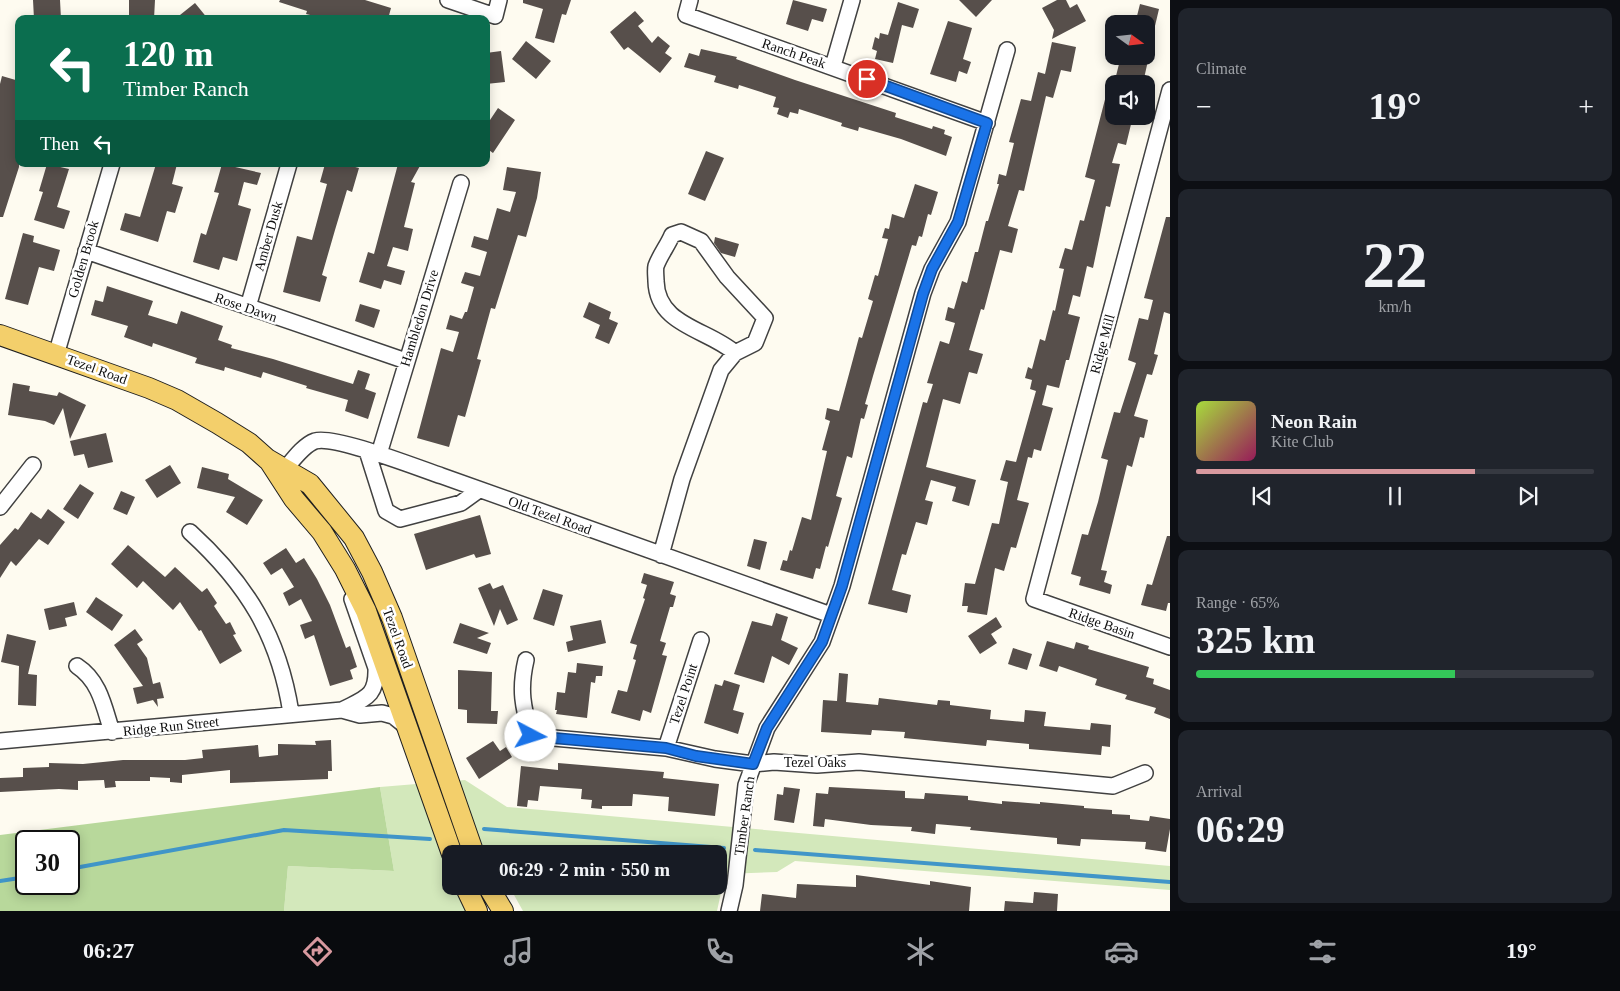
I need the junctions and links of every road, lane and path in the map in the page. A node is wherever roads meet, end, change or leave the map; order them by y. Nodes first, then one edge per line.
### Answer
1 (448, 0) edge
2 (499, 0) edge
3 (690, 0) edge
4 (852, 0) edge
5 (1007, 50) dead end
6 (833, 66) junction
7 (1170, 90) edge
8 (987, 123) junction
9 (111, 167) edge
10 (288, 167) edge
11 (461, 183) dead end
12 (86, 251) junction
13 (248, 307) junction
14 (0, 335) edge
15 (734, 353) junction
16 (56, 355) junction
17 (406, 362) junction
18 (373, 453) junction
19 (32, 465) dead end
20 (283, 472) junction
21 (479, 490) junction
22 (0, 507) edge
23 (190, 532) dead end
24 (661, 555) junction
25 (343, 565) junction
26 (1034, 599) joint
27 (831, 615) junction
28 (701, 640) dead end
29 (1170, 647) edge
30 (526, 660) dead end
31 (77, 666) dead end
32 (342, 710) junction
33 (291, 713) junction
34 (408, 728) junction
35 (112, 732) junction
36 (0, 741) edge
37 (666, 748) junction
38 (753, 764) junction
39 (1144, 773) dead end
40 (449, 845) edge
41 (471, 845) edge
42 (469, 895) edge
43 (493, 895) edge
44 (478, 911) edge
45 (503, 911) edge
46 (729, 911) edge

1 - 2 street
3 - 6 street, Ranch Peak
4 - 6 street
5 - 8 street, Timber Ranch
6 - 8 street, Ranch Peak
7 - 26 street, Ridge Mill
8 - 27 street, Timber Ranch
9 - 12 street, Golden Brook
10 - 13 street, Amber Dusk
11 - 17 street, Hambledon Drive
12 - 13 street, Rose Dawn
12 - 16 street, Golden Brook
13 - 17 street, Rose Dawn
14 - 16 main road, Tezel Road
15 - 15 street
15 - 24 street
16 - 20 main road, Tezel Road
17 - 18 street, Hambledon Drive
18 - 20 street, Old Tezel Road
18 - 21 street, Old Tezel Road
18 - 21 street
19 - 22 street
20 - 25 main road, Tezel Road
20 - 41 main road, Tezel Road
21 - 24 street, Old Tezel Road
23 - 33 street
24 - 27 street, Old Tezel Road
25 - 32 street, Ridge Run Street
25 - 34 main road, Tezel Road
26 - 29 street, Ridge Basin
27 - 38 street, Timber Ranch
28 - 37 street, Tezel Point
30 - 37 street, Tezel Oaks
31 - 35 street
32 - 33 street, Ridge Run Street
32 - 34 street, Ridge Run Street
33 - 35 street, Ridge Run Street
34 - 40 main road, Tezel Road
35 - 36 street, Ridge Run Street
37 - 38 street, Tezel Oaks
38 - 39 street, Tezel Oaks
38 - 46 street, Timber Ranch
42 - 44 main road
43 - 45 main road

